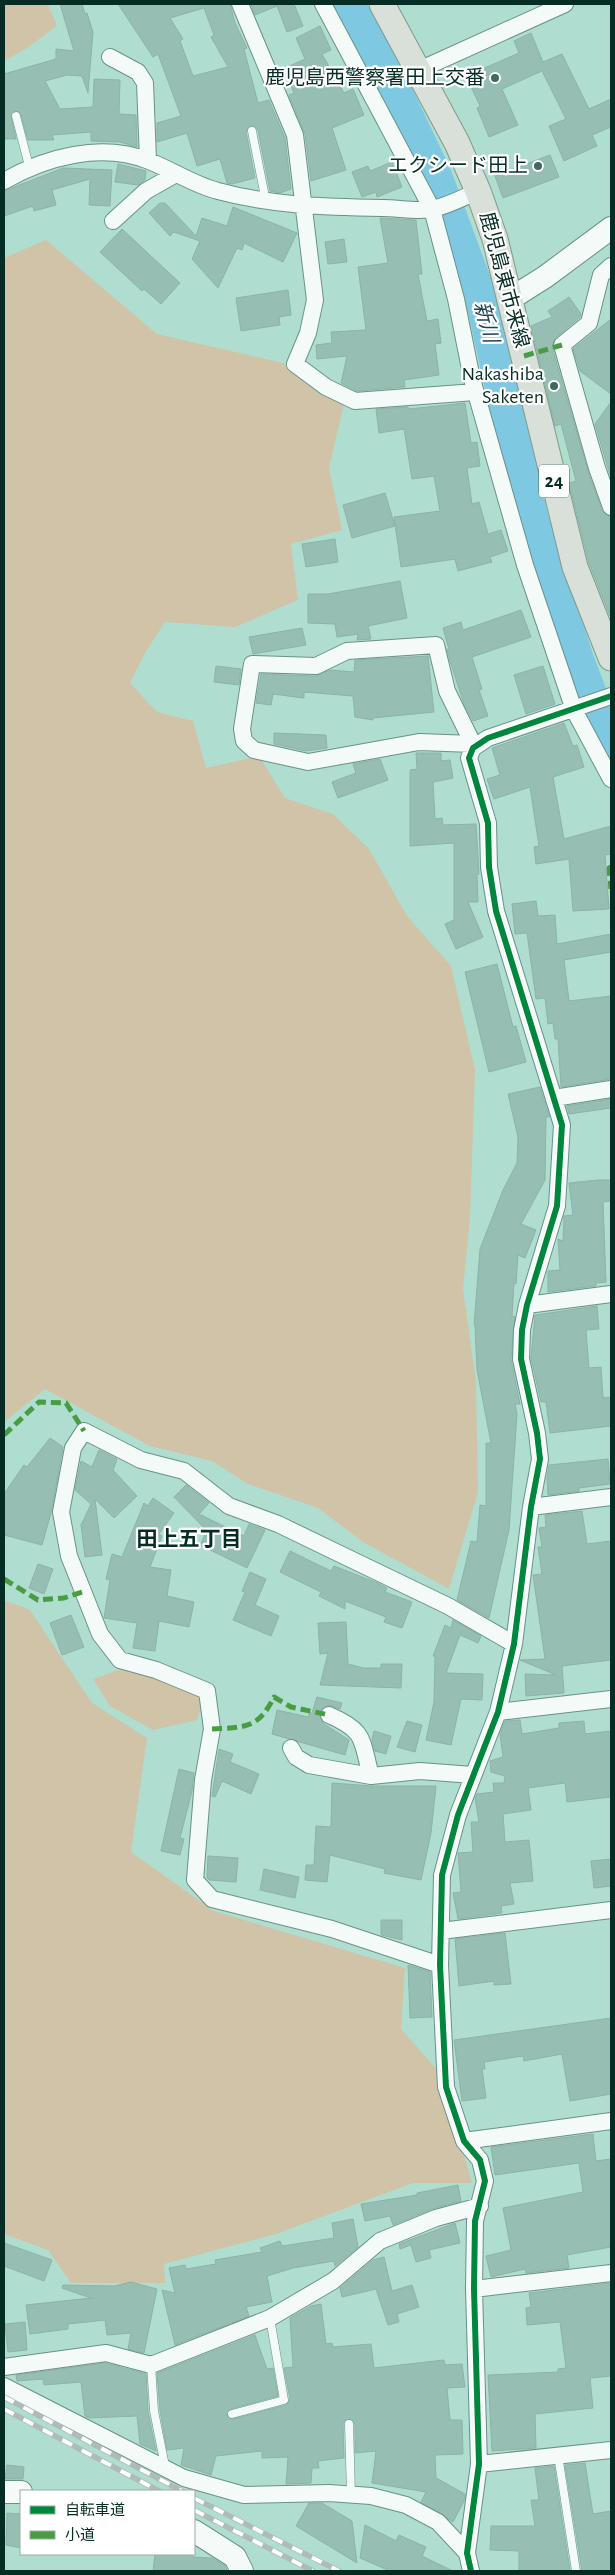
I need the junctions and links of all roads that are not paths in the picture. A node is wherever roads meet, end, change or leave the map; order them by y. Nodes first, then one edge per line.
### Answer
1 (240, 4) edge
2 (324, 4) edge
3 (382, 4) edge
4 (565, 4) edge
5 (110, 57) dead end
6 (417, 71) junction
7 (16, 116) dead end
8 (252, 131) dead end
9 (148, 160) junction
10 (29, 166) junction
11 (176, 174) junction
12 (4, 181) edge
13 (478, 191) junction
14 (266, 202) junction
15 (303, 207) junction
16 (432, 209) junction
17 (113, 221) dead end
18 (611, 228) edge
19 (611, 266) edge
20 (510, 299) junction
21 (474, 385) junction
22 (611, 507) edge
23 (611, 658) edge
24 (611, 696) edge
25 (574, 710) junction
26 (473, 746) junction
27 (611, 779) edge
28 (611, 1089) edge
29 (554, 1098) junction
30 (611, 1294) edge
31 (528, 1305) junction
32 (611, 1497) edge
33 (531, 1506) junction
34 (514, 1644) junction
35 (611, 1699) edge
36 (498, 1712) junction
37 (329, 1715) dead end
38 (291, 1748) dead end
39 (473, 1775) junction
40 (371, 1776) junction
41 (611, 1910) edge
42 (441, 1931) junction
43 (440, 1965) junction
44 (611, 2121) edge
45 (464, 2141) junction
46 (480, 2206) junction
47 (611, 2272) edge
48 (474, 2289) junction
49 (270, 2318) junction
50 (151, 2365) junction
51 (4, 2367) edge
52 (4, 2386) edge
53 (232, 2414) dead end
54 (349, 2424) dead end
55 (611, 2450) edge
56 (558, 2455) junction
57 (479, 2464) junction
58 (165, 2468) junction
59 (4, 2492) edge
60 (20, 2492) edge
61 (351, 2495) junction
62 (195, 2532) edge
63 (467, 2553) junction
64 (242, 2571) edge
65 (471, 2571) edge
66 (576, 2571) edge

1 - 15 street
2 - 16 street
3 - 6 main road, 鹿児島東市来線 / 24
4 - 6 street
5 - 9 street
6 - 13 main road, 鹿児島東市来線 / 24
7 - 10 lane
8 - 14 lane
9 - 10 street
9 - 11 street
10 - 12 street
11 - 14 street
11 - 17 street
13 - 16 street
13 - 20 main road, 鹿児島東市来線 / 24
14 - 15 street
15 - 16 street
15 - 21 street
16 - 21 street
18 - 20 street
19 - 22 street
20 - 23 main road, 鹿児島東市来線 / 24
21 - 25 street
24 - 25 street
25 - 26 street
25 - 27 street
26 - 26 street
26 - 29 street
28 - 29 street
29 - 31 street
30 - 31 street
31 - 33 street
32 - 33 street
33 - 34 street
34 - 36 street
34 - 43 street
35 - 36 street
36 - 39 street
37 - 40 street
38 - 40 street
39 - 40 street
39 - 42 street
41 - 42 street
42 - 43 street
43 - 45 street
44 - 45 street
45 - 46 street
46 - 48 street
46 - 49 street
47 - 48 street
48 - 57 street
49 - 50 street
49 - 53 lane
50 - 51 street
50 - 58 lane
52 - 58 street
54 - 61 lane
55 - 56 street
56 - 57 street
56 - 66 lane
57 - 63 street
58 - 61 street
59 - 60 street
61 - 63 street
62 - 64 street
63 - 65 street

